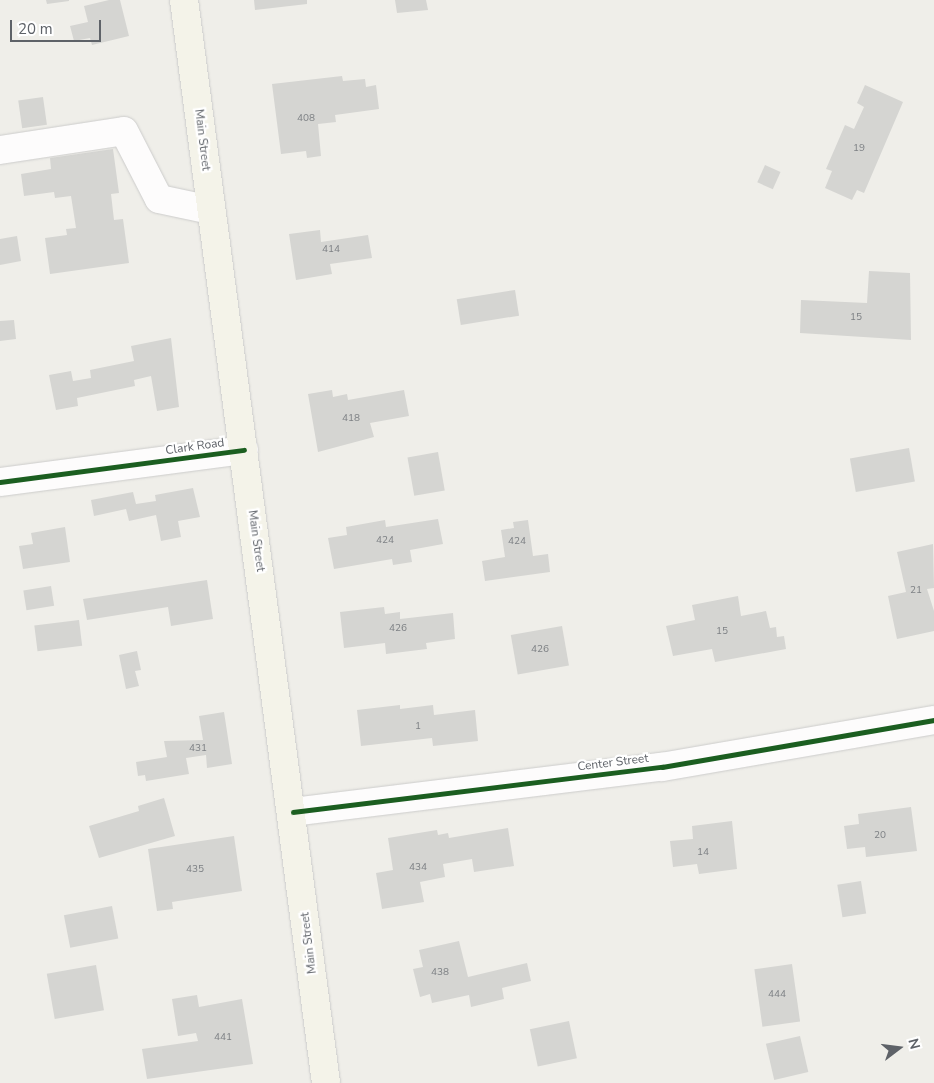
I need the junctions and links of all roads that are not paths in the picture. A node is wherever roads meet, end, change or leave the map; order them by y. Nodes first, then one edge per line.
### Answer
1 (184, 0) edge
2 (0, 150) edge
3 (211, 210) junction
4 (244, 450) junction
5 (0, 482) edge
6 (934, 720) edge
7 (293, 812) junction
8 (326, 1083) edge

1 - 3 main road, Main Street
2 - 3 street
3 - 4 main road, Main Street
4 - 5 street, Clark Road
4 - 7 main road, Main Street
6 - 7 street, Center Street
7 - 8 main road, Main Street

